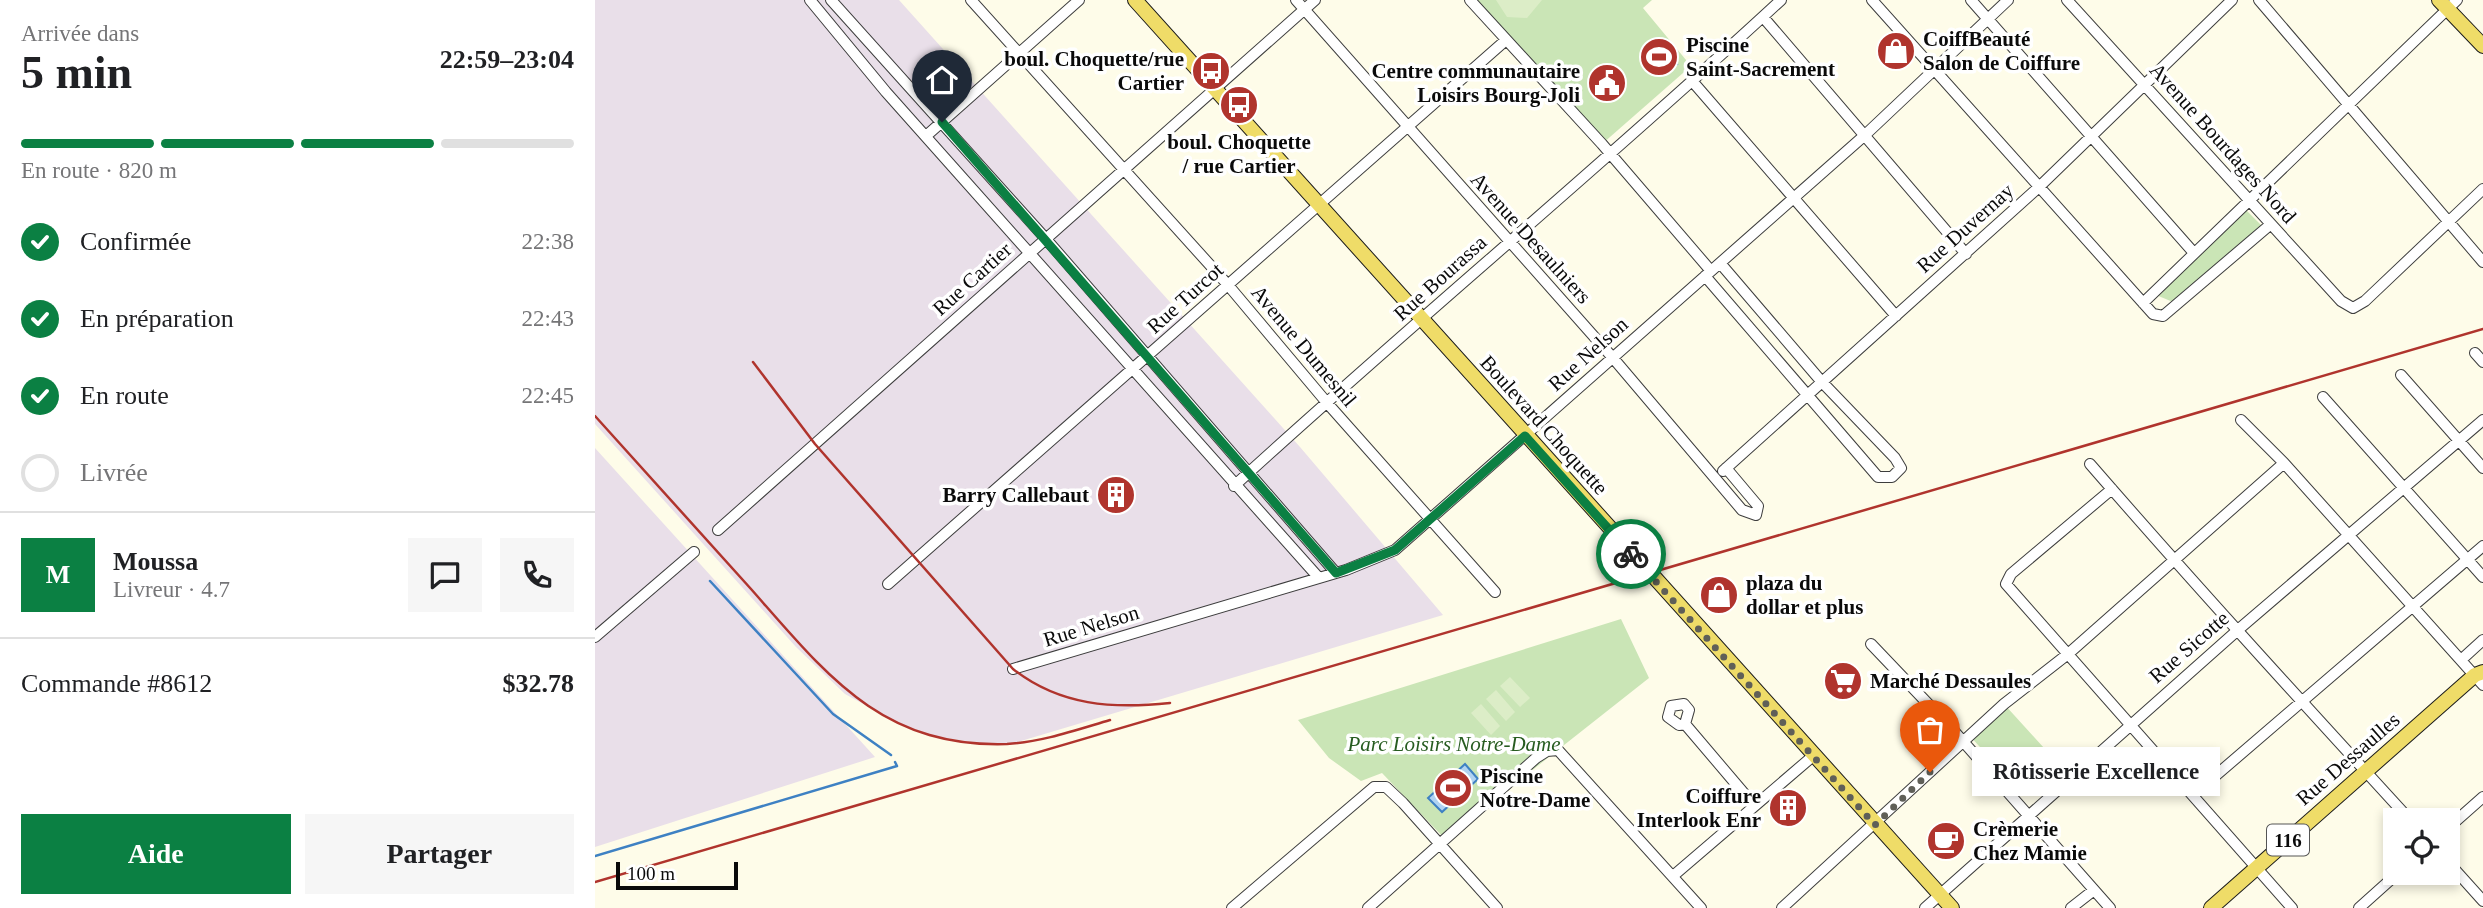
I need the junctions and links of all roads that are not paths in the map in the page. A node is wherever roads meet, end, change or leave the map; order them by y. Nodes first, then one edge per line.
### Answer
1 (810, 0) edge
2 (971, 0) edge
3 (1079, 0) edge
4 (1135, 0) edge
5 (1296, 0) edge
6 (1315, 0) edge
7 (1469, 0) edge
8 (1781, 0) edge
9 (1872, 0) edge
10 (1971, 0) edge
11 (2008, 0) edge
12 (2067, 0) edge
13 (2232, 0) edge
14 (2259, 0) edge
15 (834, 1) edge
16 (2448, 3) edge
17 (1305, 9) junction
18 (823, 14) junction
19 (1763, 17) junction
20 (1988, 19) junction
21 (1506, 40) junction
22 (2483, 46) edge
23 (1019, 54) junction
24 (1936, 71) junction
25 (902, 78) junction
26 (1693, 82) junction
27 (2145, 85) junction
28 (1214, 88) junction
29 (886, 92) junction
30 (2350, 103) junction
31 (942, 122) junction
32 (1406, 126) junction
33 (1865, 135) junction
34 (926, 136) junction
35 (2092, 136) junction
36 (1608, 153) junction
37 (1124, 170) junction
38 (2039, 187) junction
39 (2483, 189) edge
40 (1793, 198) junction
41 (2249, 200) junction
42 (1318, 204) junction
43 (2449, 222) junction
44 (2271, 224) junction
45 (1046, 239) junction
46 (1509, 243) junction
47 (2194, 253) junction
48 (1030, 254) junction
49 (1966, 254) junction
50 (2483, 262) edge
51 (1712, 270) junction
52 (1228, 285) junction
53 (2143, 303) junction
54 (1896, 316) junction
55 (1422, 320) junction
56 (1148, 356) junction
57 (1613, 358) junction
58 (1133, 369) junction
59 (2401, 374) dead end
60 (1821, 381) junction
61 (1807, 396) junction
62 (2323, 397) dead end
63 (1328, 404) junction
64 (2483, 420) edge
65 (2241, 421) dead end
66 (1525, 436) junction
67 (2460, 442) junction
68 (2284, 463) junction
69 (2090, 464) dead end
70 (1726, 468) junction
71 (2483, 468) edge
72 (1249, 472) junction
73 (1716, 477) junction
74 (1234, 486) junction
75 (2112, 489) junction
76 (2405, 489) junction
77 (1280, 506) junction
78 (1264, 519) junction
79 (1430, 520) junction
80 (718, 530) dead end
81 (2349, 536) junction
82 (2483, 546) edge
83 (694, 552) dead end
84 (2176, 559) junction
85 (2467, 559) junction
86 (1336, 573) junction
87 (2483, 577) edge
88 (1319, 578) junction
89 (888, 584) dead end
90 (1495, 592) dead end
91 (2413, 606) junction
92 (2239, 629) junction
93 (595, 637) edge
94 (2483, 640) edge
95 (1871, 643) dead end
96 (2068, 654) junction
97 (2461, 660) junction
98 (1013, 669) dead end
99 (2480, 677) edge
100 (2300, 702) junction
101 (1685, 724) dead end
102 (2129, 725) junction
103 (1963, 741) junction
104 (1813, 756) junction
105 (2366, 771) junction
106 (2193, 795) junction
107 (2483, 797) edge
108 (1753, 804) junction
109 (2399, 808) edge
110 (2028, 815) junction
111 (2460, 817) edge
112 (1875, 825) junction
113 (1440, 843) junction
114 (2256, 868) junction
115 (2460, 875) edge
116 (1673, 876) junction
117 (2384, 885) edge
118 (2094, 890) junction
119 (1940, 894) junction
120 (2483, 901) edge
121 (1233, 908) edge
122 (1368, 908) edge
123 (1497, 908) edge
124 (1701, 908) edge
125 (1783, 908) edge
126 (1925, 908) edge
127 (1952, 908) edge
128 (2071, 908) edge
129 (2110, 908) edge
130 (2211, 908) edge
131 (2292, 908) edge
132 (2359, 908) edge

1 - 18 street
2 - 23 street, Avenue Dumesnil
3 - 23 street
4 - 28 main road, Boulevard Choquette
5 - 17 street, Avenue Desaulniers
6 - 17 street, Rue Cartier
7 - 21 street
8 - 19 street, Rue Bourassa
9 - 24 street
10 - 20 street
11 - 20 street, Rue Nelson
12 - 27 street, Avenue Bourdages Nord
13 - 27 street, Rue Duvernay
14 - 30 street
15 - 18 street
15 - 25 street
16 - 22 main road
16 - 30 street
17 - 28 street, Rue Cartier
17 - 32 street, Avenue Desaulniers
18 - 29 street
19 - 26 street, Rue Bourassa
19 - 33 street
20 - 24 street, Rue Nelson
20 - 35 street
21 - 32 street, Rue Turcot
21 - 36 street
23 - 31 street
23 - 37 street, Avenue Dumesnil
24 - 33 street, Rue Nelson
24 - 38 street
25 - 29 street
25 - 31 street
26 - 36 street, Rue Bourassa
26 - 40 street
27 - 35 street, Rue Duvernay
27 - 41 street, Avenue Bourdages Nord
28 - 37 street, Rue Cartier
28 - 42 main road, Boulevard Choquette
29 - 34 street
30 - 41 street
30 - 43 street
31 - 34 street
31 - 45 street
32 - 42 street, Rue Turcot
32 - 46 street, Avenue Desaulniers
33 - 40 street, Rue Nelson
33 - 49 street
34 - 48 street
35 - 38 street, Rue Duvernay
35 - 47 street
36 - 46 street, Rue Bourassa
36 - 51 street
37 - 45 street, Rue Cartier
37 - 52 street, Avenue Dumesnil
38 - 49 street, Rue Duvernay
38 - 53 street
39 - 43 street
40 - 51 street, Rue Nelson
40 - 54 street
41 - 44 street, Avenue Bourdages Nord
41 - 47 street
42 - 52 street, Rue Turcot
42 - 55 main road, Boulevard Choquette
43 - 44 street, Avenue Bourdages Nord
43 - 50 street
44 - 53 street
45 - 48 street, Rue Cartier
45 - 56 street
46 - 55 street, Rue Bourassa
46 - 57 street, Avenue Desaulniers
47 - 53 street
48 - 58 street
48 - 80 street, Rue Cartier
49 - 54 street, Rue Duvernay
51 - 57 street, Rue Nelson
51 - 60 street
51 - 61 street
52 - 56 street, Rue Turcot
52 - 63 street, Avenue Dumesnil
54 - 60 street, Rue Duvernay
55 - 63 street, Rue Bourassa
55 - 66 main road, Boulevard Choquette
56 - 58 street, Rue Turcot
56 - 72 street
57 - 66 street, Rue Nelson
57 - 73 street, Avenue Desaulniers
58 - 74 street
58 - 89 street, Rue Turcot
59 - 67 street
60 - 61 street, Rue Duvernay
60 - 61 street
61 - 70 street, Rue Duvernay
62 - 76 street
63 - 72 street, Rue Bourassa
63 - 79 street, Avenue Dumesnil
64 - 67 street, Rue Sicotte
65 - 68 street
66 - 79 street, Rue Nelson
66 - 104 main road, Boulevard Choquette
67 - 71 street
67 - 76 street, Rue Sicotte
68 - 81 street
68 - 84 street
69 - 75 street
70 - 73 street, Rue Duvernay
70 - 73 street, Avenue Desaulniers
72 - 74 street, Rue Bourassa
72 - 77 street
74 - 78 street
75 - 84 street
75 - 96 street
76 - 81 street, Rue Sicotte
76 - 85 street
77 - 78 street
77 - 86 street
78 - 88 street
79 - 86 street, Rue Nelson
79 - 90 street, Avenue Dumesnil
81 - 91 street
81 - 92 street, Rue Sicotte
82 - 85 street
83 - 93 street
84 - 92 street
84 - 96 street
85 - 87 street
85 - 91 street
86 - 88 street, Rue Nelson
88 - 98 street, Rue Nelson
91 - 97 street
91 - 100 street
92 - 100 street
92 - 102 street, Rue Sicotte
94 - 97 street
95 - 103 street
96 - 102 street
96 - 103 street
97 - 99 street
99 - 105 main road, Rue Dessaulles / 116
100 - 105 street
100 - 106 street
101 - 108 street
102 - 106 street
102 - 110 street, Rue Sicotte
103 - 110 street
103 - 112 street
104 - 108 street
104 - 112 main road, Boulevard Choquette
105 - 109 street
105 - 114 main road, Rue Dessaulles / 116
106 - 114 street
107 - 111 street
108 - 116 street
110 - 118 street
110 - 119 street, Rue Sicotte
112 - 119 main road, Boulevard Choquette
112 - 125 street
113 - 116 street
113 - 121 street
113 - 122 street
113 - 123 street
114 - 130 main road, Rue Dessaulles / 116
114 - 131 street
115 - 120 street
116 - 124 street
117 - 132 street
118 - 128 street
118 - 129 street
119 - 126 street, Rue Sicotte
119 - 127 main road, Boulevard Choquette

